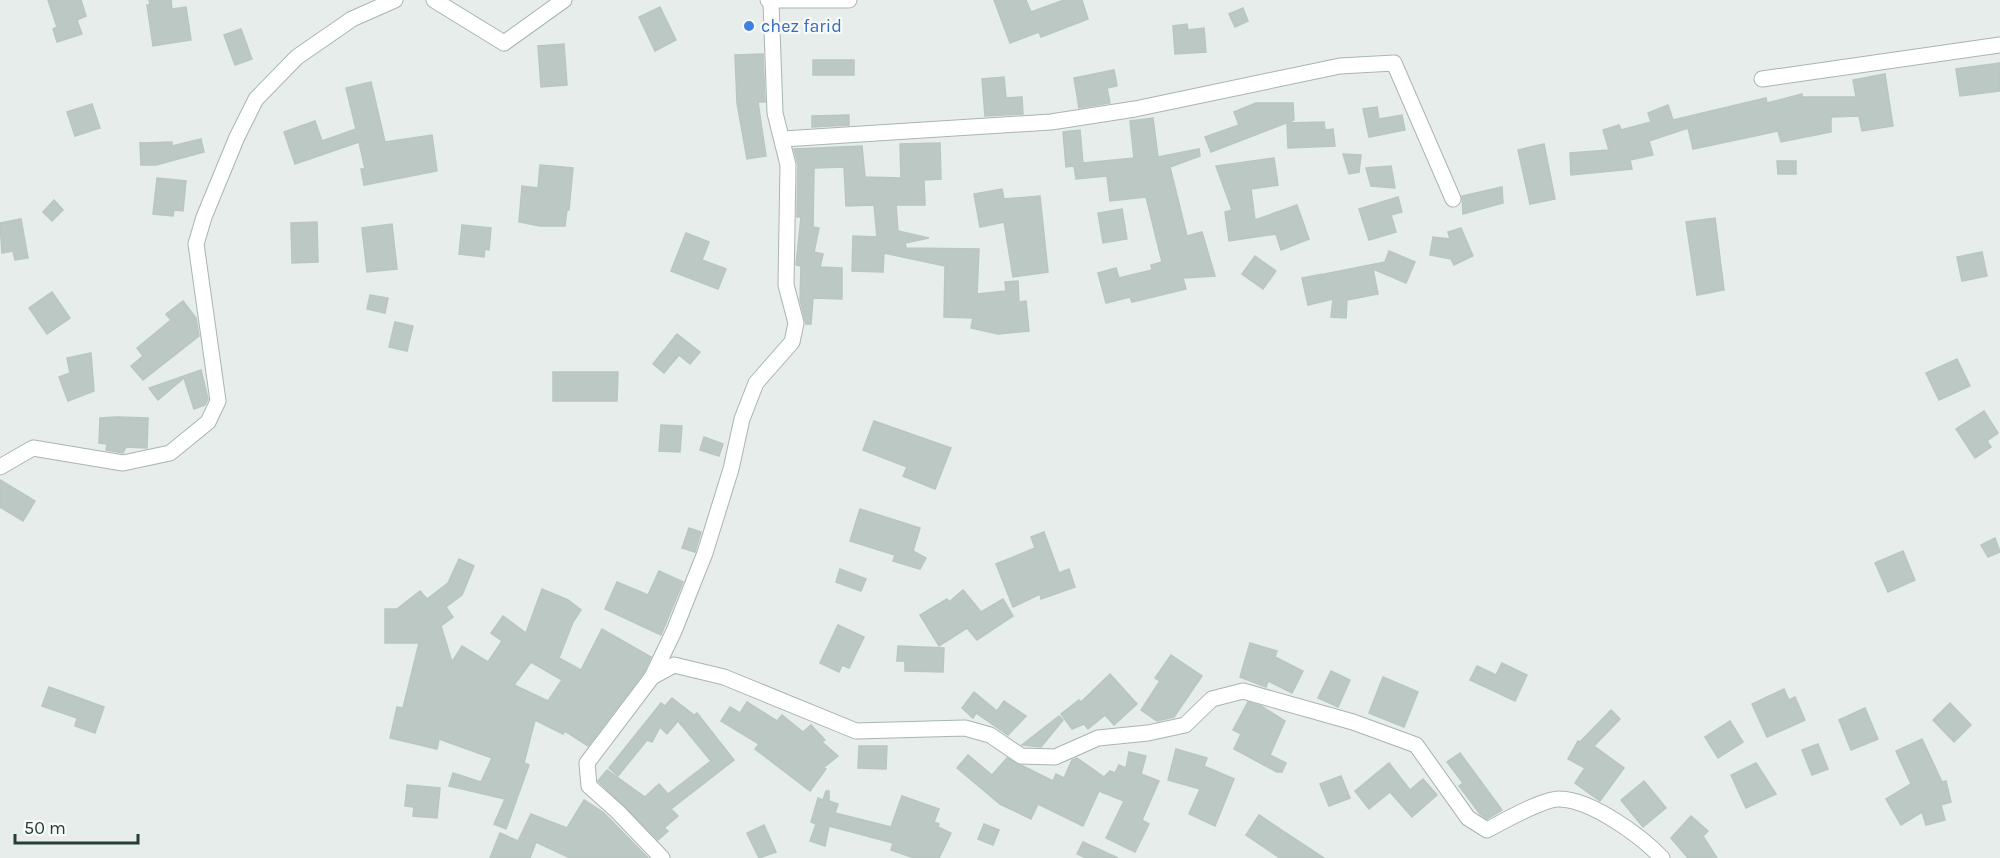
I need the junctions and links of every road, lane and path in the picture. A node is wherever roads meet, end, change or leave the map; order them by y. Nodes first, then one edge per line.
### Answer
1 (395, 0) edge
2 (434, 0) edge
3 (564, 0) edge
4 (849, 0) edge
5 (769, 1) edge
6 (2000, 45) edge
7 (1762, 79) dead end
8 (783, 139) junction
9 (1454, 199) dead end
10 (0, 467) edge
11 (652, 677) junction
12 (662, 858) edge
13 (1662, 858) edge

1 - 10 street
2 - 3 street
4 - 5 street
5 - 8 street
6 - 7 street
8 - 9 street
8 - 11 street
11 - 12 street
11 - 13 street

